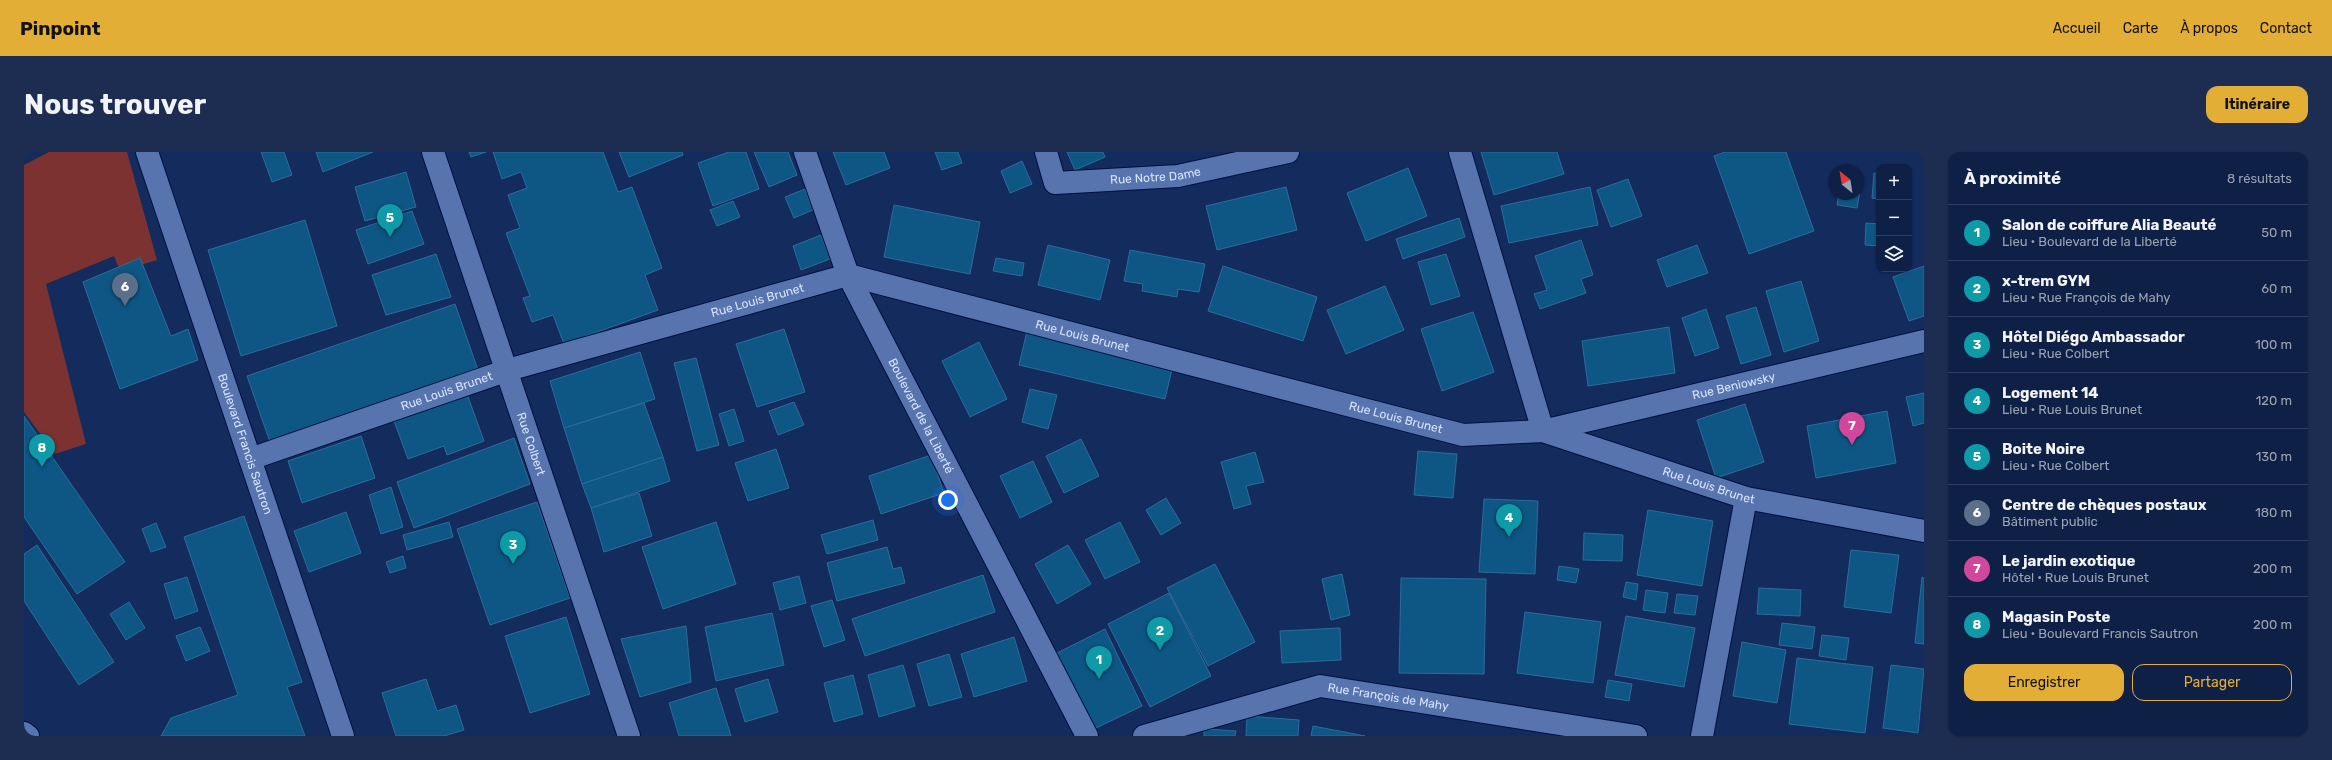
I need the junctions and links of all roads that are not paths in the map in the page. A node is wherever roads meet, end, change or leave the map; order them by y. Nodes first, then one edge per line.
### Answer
1 (147, 152) edge
2 (433, 152) edge
3 (805, 152) edge
4 (1046, 152) edge
5 (1288, 152) edge
6 (1460, 152) edge
7 (848, 275) junction
8 (1924, 341) edge
9 (508, 370) junction
10 (1543, 431) junction
11 (250, 459) junction
12 (1746, 498) junction
13 (1924, 531) edge
14 (24, 734) edge
15 (28, 736) edge
16 (343, 736) edge
17 (629, 736) edge
18 (1087, 736) edge
19 (1144, 736) edge
20 (1636, 736) edge
21 (1702, 736) edge

1 - 11 street, Boulevard Francis Sautron
2 - 9 street, Rue Colbert
3 - 7 street, Boulevard de la Liberté
4 - 5 street, Rue Notre Dame
6 - 10 street
7 - 9 street, Rue Louis Brunet
7 - 10 street, Rue Louis Brunet
7 - 18 street, Boulevard de la Liberté
8 - 10 street, Rue Beniowsky
9 - 11 street, Rue Louis Brunet
9 - 17 street, Rue Colbert
10 - 12 street, Rue Louis Brunet
11 - 16 street, Boulevard Francis Sautron
12 - 13 street, Rue Louis Brunet
12 - 21 street
14 - 15 street
19 - 20 street, Rue François de Mahy

